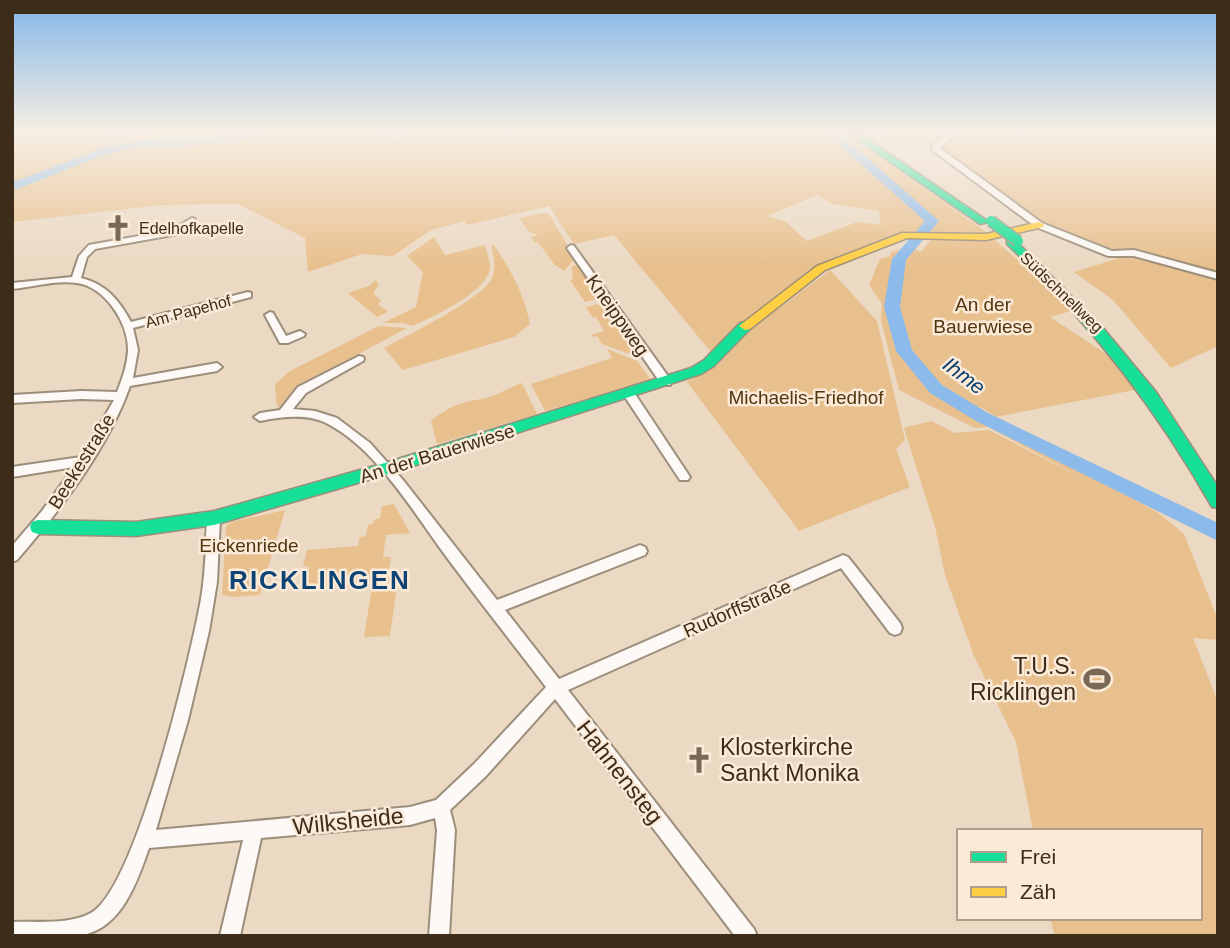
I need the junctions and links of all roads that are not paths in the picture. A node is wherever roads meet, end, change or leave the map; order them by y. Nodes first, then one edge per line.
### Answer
1 (920, 177) edge
2 (924, 177) edge
3 (975, 177) edge
4 (192, 221) dead end
5 (987, 221) junction
6 (1040, 225) junction
7 (1014, 242) junction
8 (570, 248) dead end
9 (1218, 276) edge
10 (76, 280) junction
11 (12, 286) edge
12 (248, 295) dead end
13 (270, 315) dead end
14 (129, 327) junction
15 (300, 334) dead end
16 (359, 359) dead end
17 (217, 368) dead end
18 (666, 382) junction
19 (125, 383) junction
20 (629, 394) junction
21 (120, 397) junction
22 (12, 399) edge
23 (284, 412) junction
24 (260, 417) dead end
25 (83, 461) junction
26 (386, 469) junction
27 (12, 472) edge
28 (684, 477) dead end
29 (1218, 478) edge
30 (1218, 502) edge
31 (214, 519) junction
32 (38, 527) junction
33 (640, 551) dead end
34 (12, 556) edge
35 (494, 608) junction
36 (895, 628) dead end
37 (554, 689) junction
38 (441, 807) junction
39 (254, 831) junction
40 (143, 840) junction
41 (12, 932) edge
42 (230, 936) edge
43 (439, 936) edge
44 (747, 936) edge

1 - 5 main road, Südschnellweg
2 - 5 main road, Südschnellweg
3 - 6 street
4 - 10 street
5 - 7 main road, Südschnellweg, bridge
6 - 9 street
6 - 18 main road, An der Bauerwiese
7 - 29 main road, Südschnellweg
7 - 30 main road, Südschnellweg
8 - 18 street, Kneippweg
10 - 11 street
10 - 14 street
12 - 14 street, Am Papehof
13 - 15 street
14 - 19 street, Beekestraße
16 - 23 street
17 - 19 street
18 - 20 main road, An der Bauerwiese
19 - 21 street, Beekestraße
20 - 26 main road, An der Bauerwiese
20 - 28 street
21 - 22 street
21 - 25 street, Beekestraße
23 - 24 street, Hahnensteg
23 - 26 street, Hahnensteg
25 - 27 street
25 - 32 street, Beekestraße
26 - 31 main road, An der Bauerwiese
26 - 35 street, Hahnensteg
31 - 32 main road, An der Bauerwiese
31 - 40 street
32 - 34 street, Beekestraße
33 - 35 street
35 - 37 street, Hahnensteg
36 - 37 street, Rudorffstraße
37 - 38 street, Wilksheide
37 - 44 street, Hahnensteg
38 - 39 street, Wilksheide
38 - 43 street
39 - 40 street, Wilksheide
39 - 42 street
40 - 41 street

